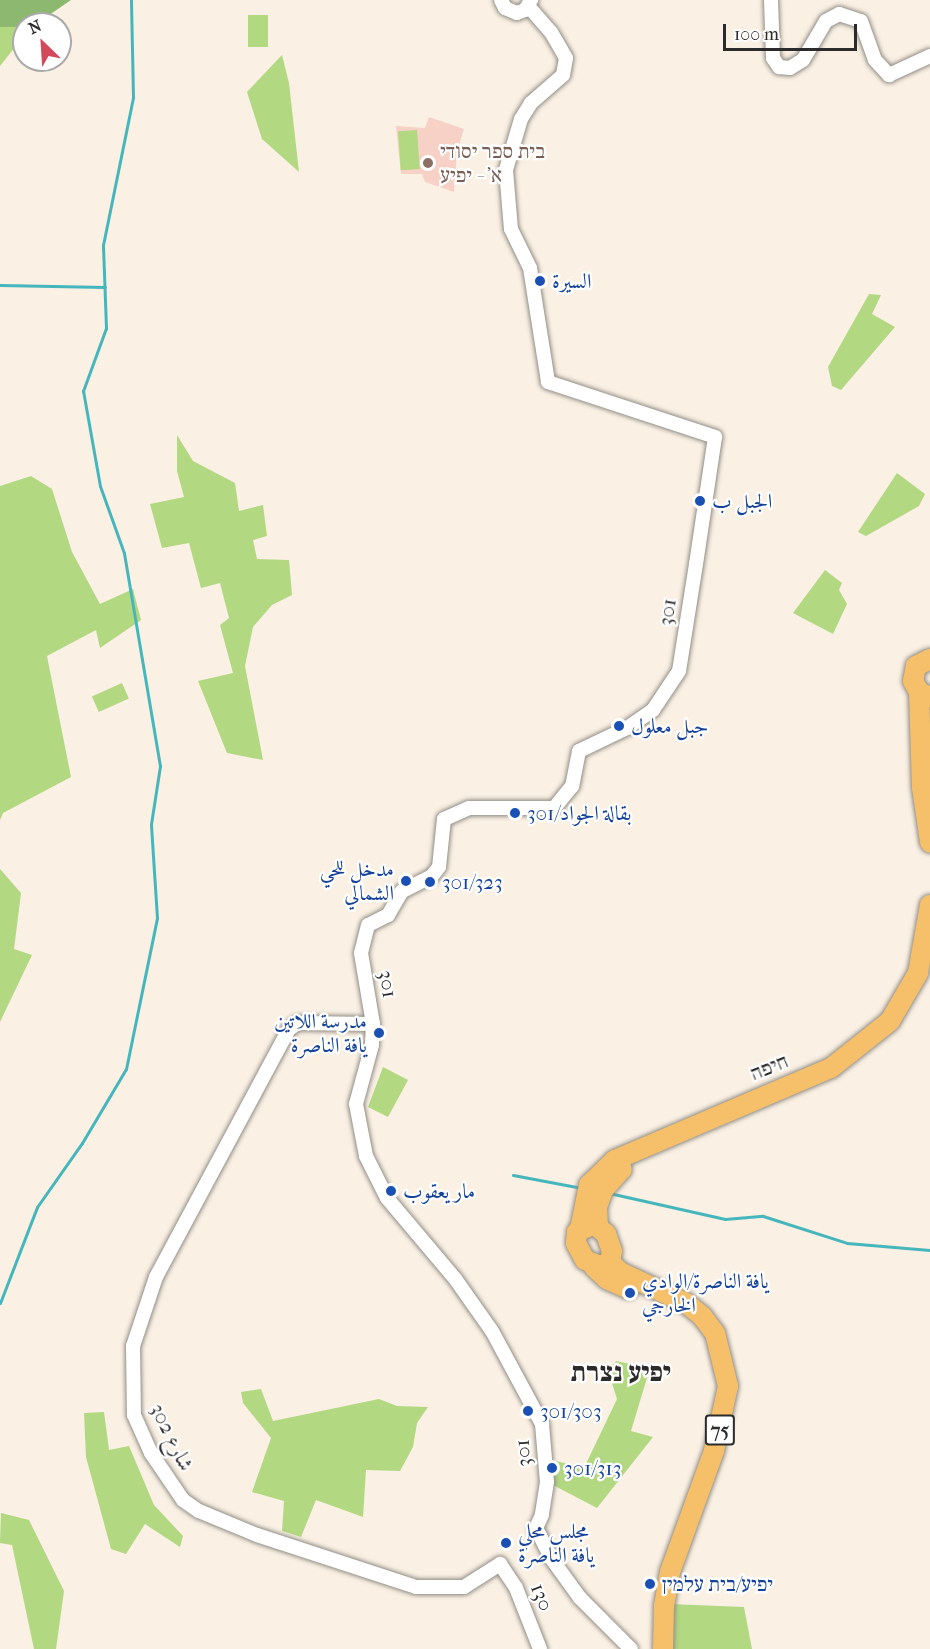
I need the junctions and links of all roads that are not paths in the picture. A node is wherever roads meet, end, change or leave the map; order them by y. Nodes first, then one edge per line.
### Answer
1 (501, 0) edge
2 (771, 0) edge
3 (530, 3) edge
4 (930, 56) edge
5 (930, 640) edge
6 (925, 661) edge
7 (924, 694) edge
8 (930, 842) edge
9 (930, 905) edge
10 (930, 969) edge
11 (373, 1024) junction
12 (589, 1228) junction
13 (602, 1264) junction
14 (500, 1564) joint
15 (540, 1649) edge
16 (631, 1649) edge
17 (654, 1649) edge
18 (663, 1649) edge

1 - 3 street
2 - 4 street
3 - 11 street, 301
5 - 6 highway
6 - 7 highway
7 - 8 highway
9 - 12 highway, חיפה
10 - 12 highway, חיפה / 75
11 - 14 street, شارع 302
11 - 16 street, 301
12 - 13 highway
12 - 13 highway, 75
13 - 17 highway, 75
13 - 18 highway, 75
14 - 15 street, 130

